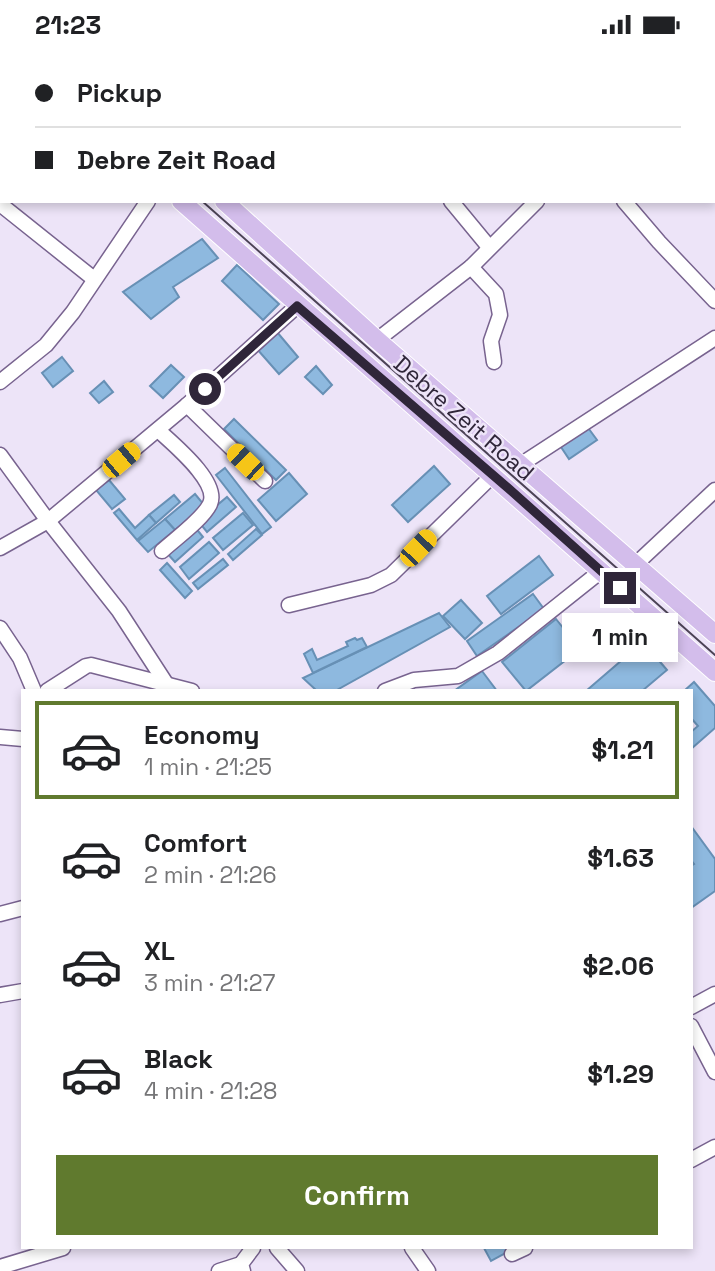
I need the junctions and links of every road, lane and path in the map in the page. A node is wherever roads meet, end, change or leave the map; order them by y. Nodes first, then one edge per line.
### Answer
1 (147, 203) edge
2 (183, 203) edge
3 (226, 203) edge
4 (453, 203) edge
5 (535, 203) edge
6 (626, 203) edge
7 (0, 204) edge
8 (489, 247) junction
9 (471, 267) junction
10 (94, 279) junction
11 (715, 301) edge
12 (297, 306) junction
13 (715, 338) edge
14 (377, 340) junction
15 (494, 362) dead end
16 (0, 382) edge
17 (187, 405) junction
18 (158, 430) junction
19 (0, 455) edge
20 (520, 465) junction
21 (493, 475) junction
22 (265, 481) dead end
23 (715, 490) edge
24 (48, 521) junction
25 (0, 548) edge
26 (162, 551) dead end
27 (636, 564) junction
28 (601, 572) junction
29 (289, 605) dead end
30 (0, 628) edge
31 (715, 634) edge
32 (715, 672) edge
33 (167, 685) junction
34 (33, 689) edge
35 (50, 689) edge
36 (184, 689) edge
37 (389, 689) edge
38 (0, 737) edge
39 (21, 739) edge
40 (21, 909) edge
41 (0, 914) edge
42 (21, 991) edge
43 (715, 994) edge
44 (0, 995) edge
45 (693, 1006) edge
46 (693, 1031) edge
47 (715, 1072) edge
48 (715, 1147) edge
49 (693, 1159) edge
50 (62, 1249) edge
51 (252, 1249) edge
52 (277, 1249) edge
53 (413, 1249) edge
54 (36, 1264) edge
55 (242, 1267) edge
56 (0, 1268) edge
57 (219, 1271) edge
58 (297, 1271) edge
59 (428, 1271) edge

1 - 10 street
2 - 12 main road, Debre Zeit Road
3 - 14 main road, Debre Zeit Road
4 - 8 street
5 - 8 street
6 - 11 street
7 - 10 street
8 - 9 street
9 - 14 street
9 - 15 street
10 - 16 street
12 - 17 street
12 - 21 main road, Debre Zeit Road
13 - 20 street
14 - 20 main road, Debre Zeit Road
17 - 18 street
17 - 22 street
18 - 24 street
18 - 26 street
19 - 24 street
20 - 27 main road, Debre Zeit Road
21 - 28 main road, Debre Zeit Road
21 - 29 street
23 - 27 street
24 - 25 street
24 - 33 street
27 - 31 main road, Debre Zeit Road
28 - 32 main road, Debre Zeit Road
28 - 37 street
30 - 34 street
33 - 35 street
33 - 36 street
38 - 39 street
40 - 41 street
42 - 44 street
43 - 45 street
46 - 47 street
48 - 49 street
50 - 54 street
51 - 55 street
52 - 58 street
53 - 59 street
54 - 56 street
55 - 57 street

